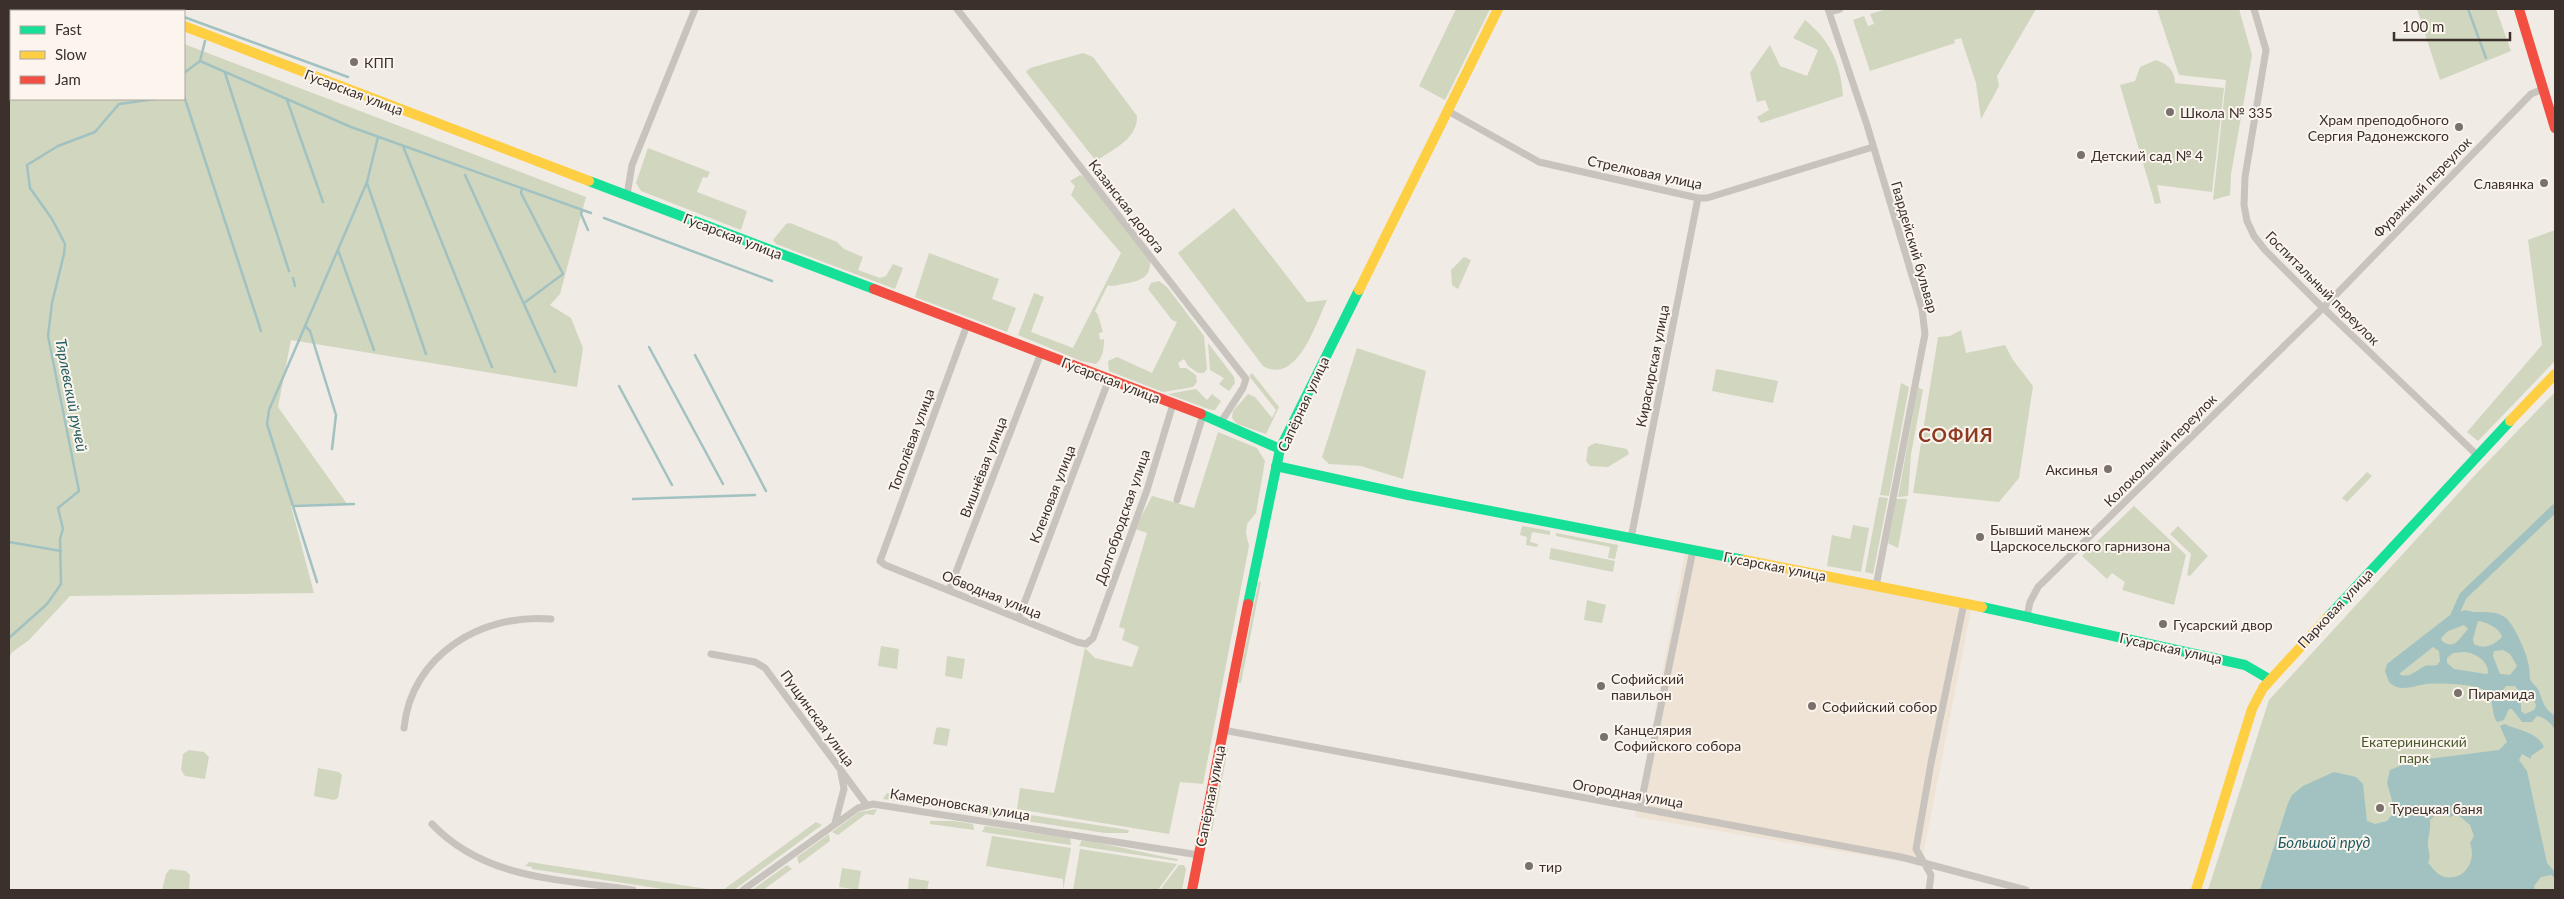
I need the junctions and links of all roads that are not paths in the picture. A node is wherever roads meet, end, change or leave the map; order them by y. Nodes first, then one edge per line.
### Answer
1 (695, 9) edge
2 (957, 9) edge
3 (1498, 9) edge
4 (1840, 9) edge
5 (2254, 9) edge
6 (2519, 9) edge
7 (1828, 11) edge
8 (185, 26) edge
9 (2543, 88) junction
10 (1448, 111) junction
11 (2555, 128) edge
12 (1873, 147) junction
13 (627, 195) junction
14 (1698, 198) junction
15 (2323, 308) junction
16 (967, 325) junction
17 (1041, 353) junction
18 (2555, 374) edge
19 (1109, 379) junction
20 (1173, 404) junction
21 (1203, 416) junction
22 (1221, 422) junction
23 (1280, 449) junction
24 (2477, 455) junction
25 (1276, 466) junction
26 (1177, 500) dead end
27 (1631, 538) junction
28 (1693, 550) junction
29 (881, 563) joint
30 (1876, 586) junction
31 (949, 590) junction
32 (1964, 603) junction
33 (2026, 616) junction
34 (1019, 617) junction
35 (551, 618) dead end
36 (1093, 638) joint
37 (711, 654) dead end
38 (2269, 679) junction
39 (404, 728) dead end
40 (1223, 730) junction
41 (840, 768) junction
42 (866, 804) junction
43 (1640, 808) junction
44 (432, 824) dead end
45 (834, 824) junction
46 (1199, 855) junction
47 (1923, 861) junction
48 (633, 890) edge
49 (743, 890) edge
50 (1192, 890) edge
51 (1929, 890) edge
52 (2026, 890) edge
53 (2196, 890) edge

1 - 13 street
2 - 22 street, Казанская дорога
3 - 10 street, Сапёрная улица
4 - 7 street
5 - 15 street, Госпитальный переулок
6 - 9 street
7 - 12 street, Гвардейский бульвар
8 - 13 street, Гусарская улица
9 - 11 street
9 - 15 street, Фуражный переулок
10 - 14 street, Стрелковая улица
10 - 23 street, Сапёрная улица
12 - 14 street, Стрелковая улица
12 - 30 street, Гвардейский бульвар
13 - 16 street, Гусарская улица
14 - 27 street, Кирасирская улица
15 - 24 street, Госпитальный переулок
15 - 33 street, Колокольный переулок
16 - 17 street, Гусарская улица
16 - 29 street, Тополёвая улица
17 - 19 street, Гусарская улица
17 - 31 street, Вишнёвая улица
18 - 24 street, Парковая улица
19 - 20 street, Гусарская улица
19 - 34 street, Кленовая улица
20 - 21 street, Гусарская улица
20 - 36 street, Долгобродская улица
21 - 22 street, Гусарская улица
21 - 26 street
22 - 23 street, Гусарская улица
23 - 25 street, Сапёрная улица
24 - 38 street, Парковая улица
25 - 27 street, Гусарская улица
25 - 40 street, Сапёрная улица
27 - 28 street, Гусарская улица
28 - 30 street, Гусарская улица
28 - 43 street
29 - 31 street, Обводная улица
30 - 32 street, Гусарская улица
31 - 34 street, Обводная улица
32 - 33 street, Гусарская улица
32 - 47 street
33 - 38 street, Гусарская улица
34 - 36 street, Обводная улица
35 - 39 street
37 - 41 street, Пущинская улица
38 - 53 street, Парковая улица
40 - 43 street, Огородная улица
40 - 46 street, Сапёрная улица
41 - 42 street, Пущинская улица
41 - 45 street
42 - 45 street
42 - 46 street, Камероновская улица
43 - 47 street, Огородная улица
44 - 48 street
45 - 49 street
46 - 50 street, Сапёрная улица
47 - 51 street
47 - 52 street, Огородная улица

